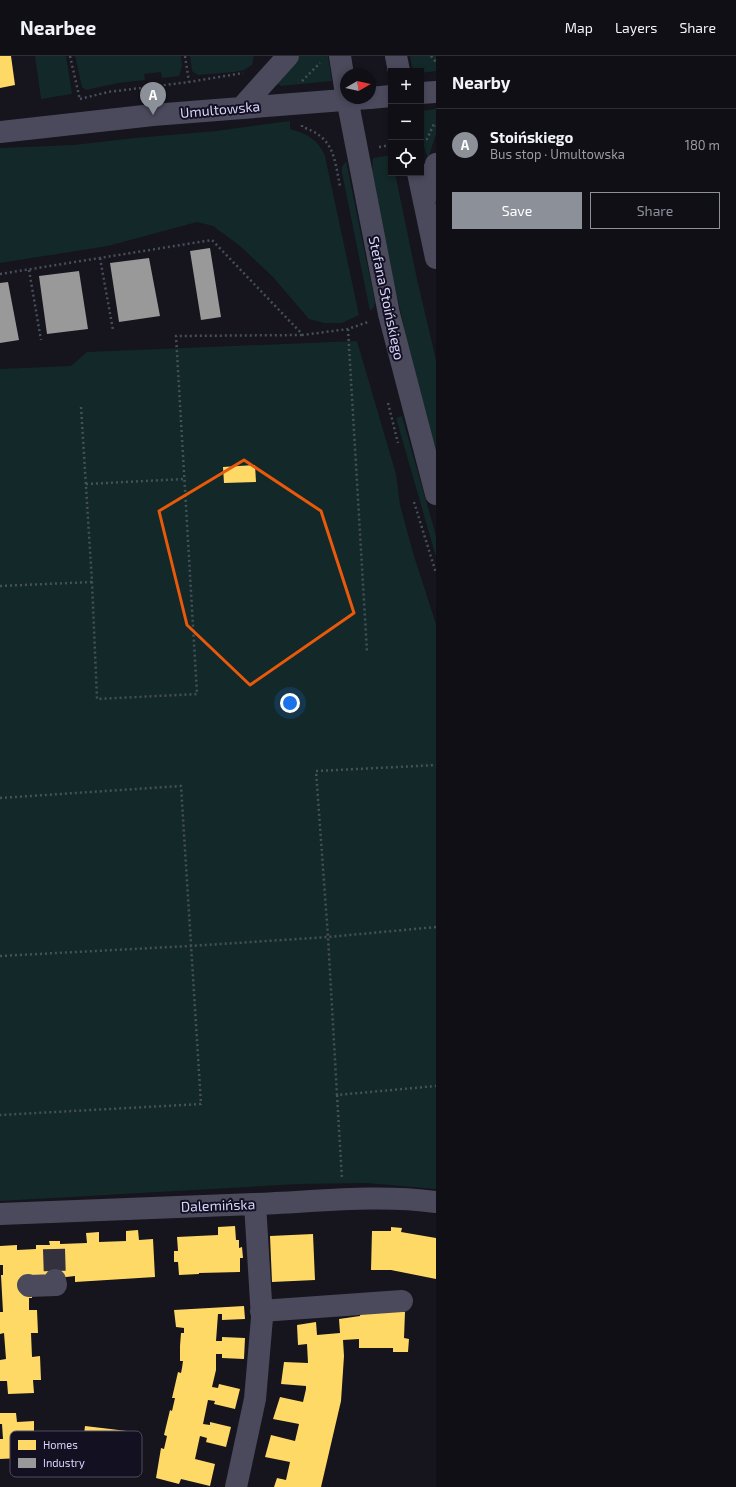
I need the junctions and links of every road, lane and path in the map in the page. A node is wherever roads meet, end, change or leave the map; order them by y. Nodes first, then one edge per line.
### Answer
1 (70, 56) edge
2 (185, 56) edge
3 (288, 56) edge
4 (396, 56) edge
5 (431, 56) edge
6 (331, 58) edge
7 (436, 62) edge
8 (398, 68) edge
9 (248, 72) dead end
10 (340, 80) edge
11 (189, 82) junction
12 (298, 85) dead end
13 (436, 92) edge
14 (424, 93) edge
15 (388, 96) edge
16 (376, 97) edge
17 (340, 98) edge
18 (79, 100) junction
19 (348, 104) edge
20 (242, 107) junction
21 (436, 121) edge
22 (83, 122) junction
23 (435, 125) edge
24 (0, 132) edge
25 (424, 140) edge
26 (436, 164) edge
27 (419, 176) edge
28 (424, 202) junction
29 (100, 258) junction
30 (436, 258) edge
31 (29, 270) junction
32 (0, 274) edge
33 (389, 314) junction
34 (348, 329) junction
35 (113, 330) dead end
36 (302, 335) junction
37 (41, 340) dead end
38 (81, 407) dead end
39 (184, 479) junction
40 (86, 484) junction
41 (436, 494) edge
42 (92, 582) junction
43 (0, 586) edge
44 (367, 652) dead end
45 (436, 765) edge
46 (0, 798) edge
47 (436, 927) edge
48 (328, 936) junction
49 (190, 946) junction
50 (0, 956) edge
51 (436, 1086) edge
52 (337, 1095) junction
53 (0, 1116) edge
54 (342, 1183) dead end
55 (436, 1202) edge
56 (255, 1204) junction
57 (0, 1214) edge
58 (56, 1280) dead end
59 (28, 1285) dead end
60 (402, 1301) dead end
61 (261, 1311) junction
62 (236, 1487) edge

1 - 18 path
2 - 11 path
3 - 20 street
4 - 8 street
5 - 7 path
6 - 10 street, Stefana Stoińskiego
6 - 12 path
9 - 11 path
11 - 18 path
13 - 14 street
15 - 16 street, Umultowska
17 - 20 street, Umultowska
18 - 22 path
19 - 33 street, Stefana Stoińskiego
20 - 22 street, Umultowska
21 - 23 path
22 - 24 street, Umultowska
23 - 25 path
26 - 28 street
27 - 28 street
28 - 30 street
29 - 31 path
29 - 35 path
29 - 36 path
31 - 32 path
31 - 37 path
33 - 34 path
33 - 41 street, Stefana Stoińskiego
34 - 36 path
34 - 44 path
36 - 39 path
38 - 40 path
39 - 40 path
39 - 42 path
40 - 42 path
42 - 43 path
45 - 48 path
46 - 49 path
47 - 48 path
48 - 49 path
48 - 52 path
49 - 50 path
49 - 53 path
51 - 52 path
52 - 54 path
55 - 56 street, Dalemińska
56 - 57 street, Dalemińska
56 - 61 street
58 - 59 street
60 - 61 street
61 - 62 street

